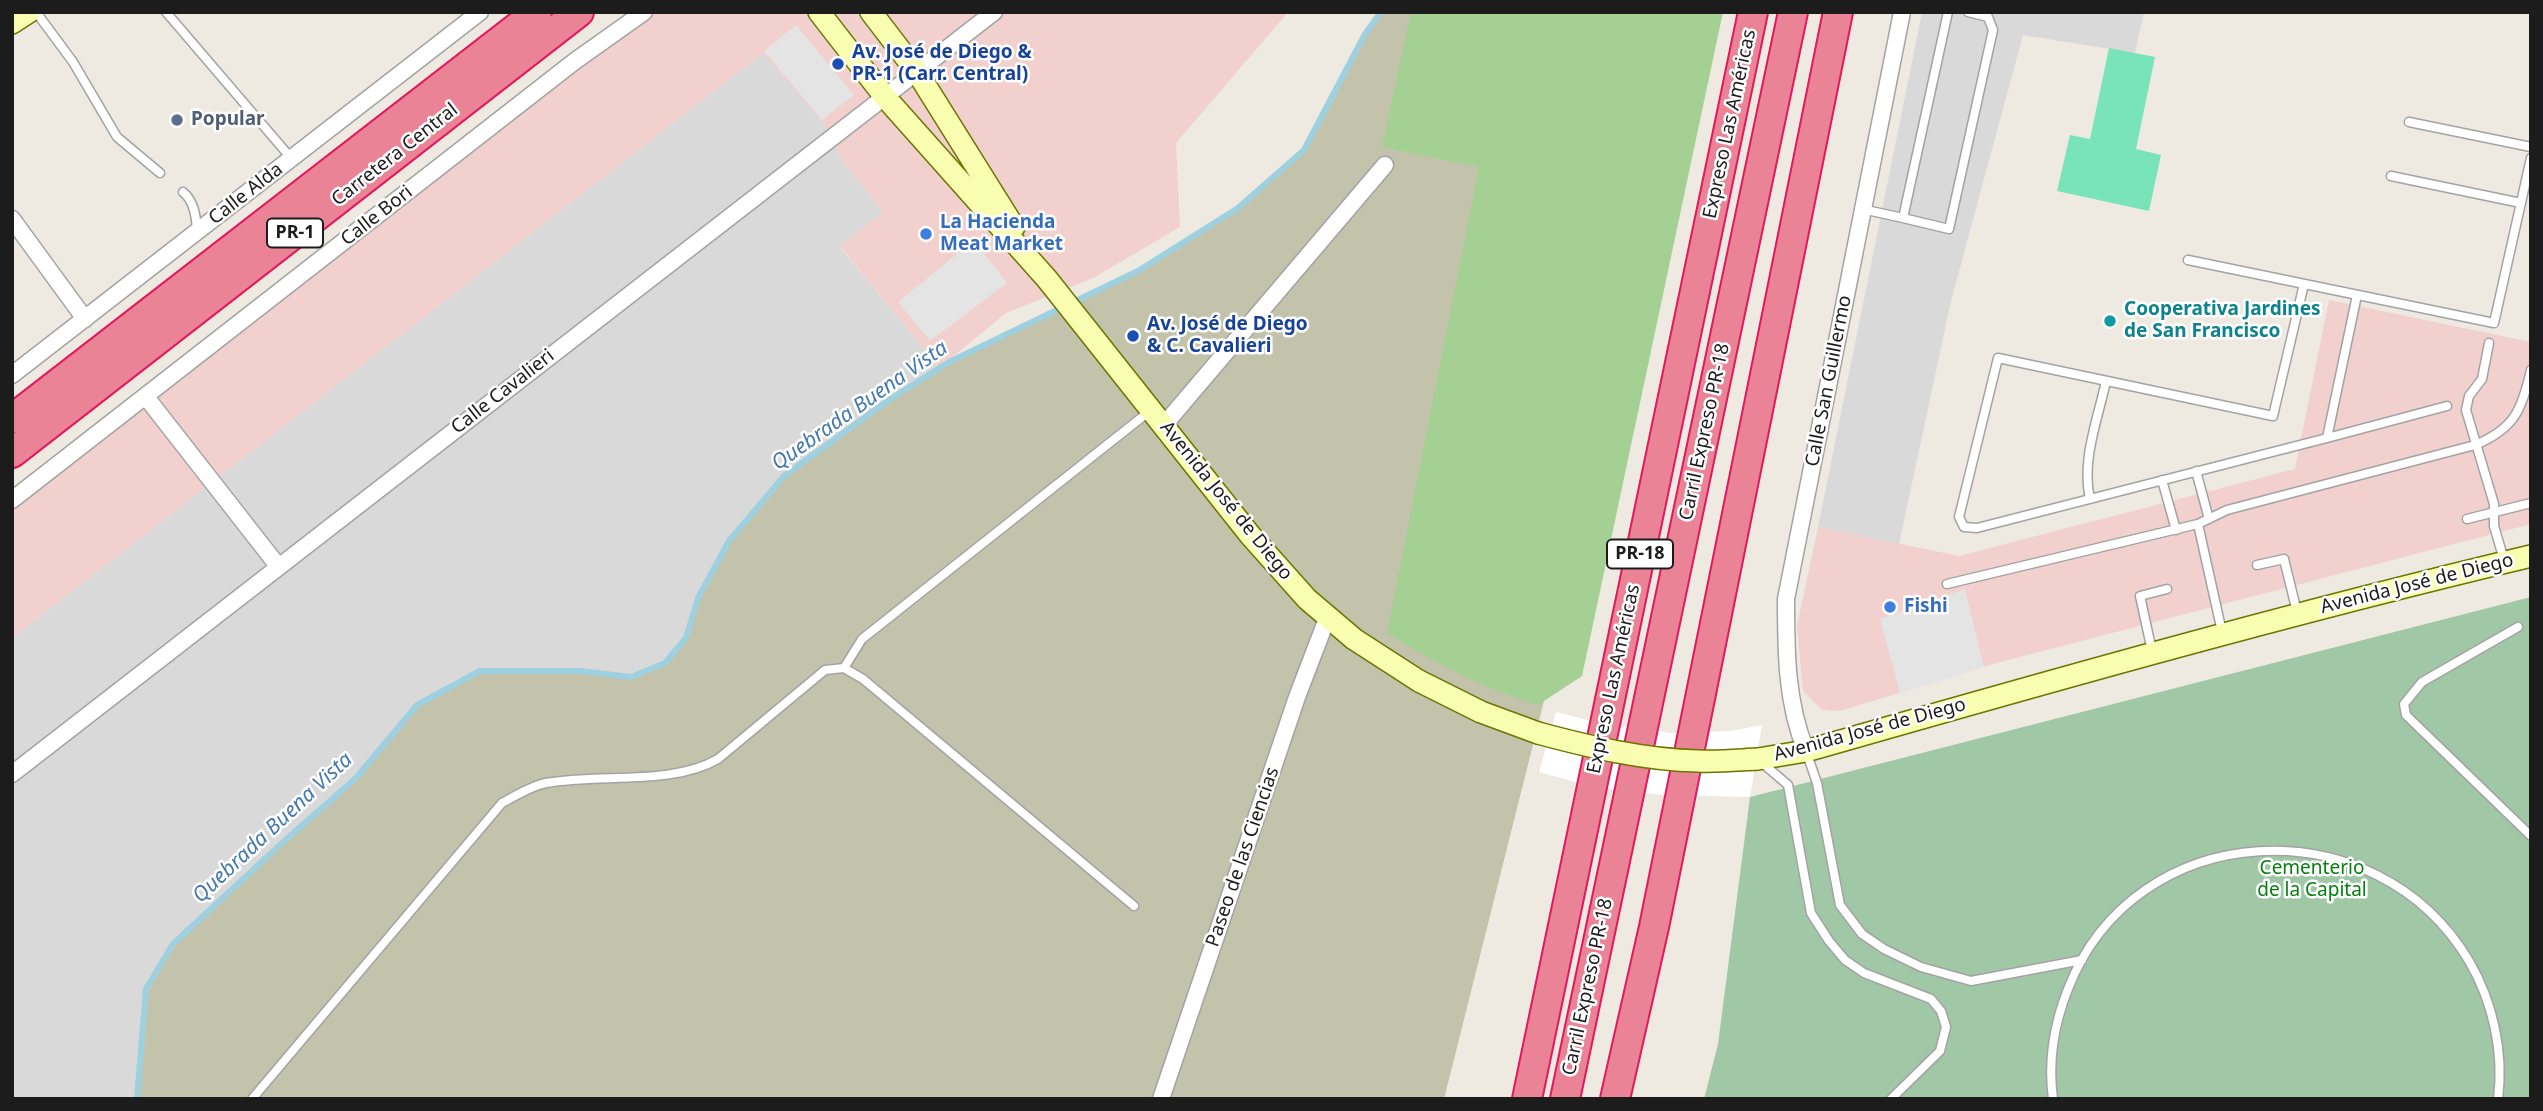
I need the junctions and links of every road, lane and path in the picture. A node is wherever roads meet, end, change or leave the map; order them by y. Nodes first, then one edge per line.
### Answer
1 (29, 12) edge
2 (36, 12) edge
3 (166, 12) edge
4 (480, 12) edge
5 (537, 12) edge
6 (579, 12) edge
7 (643, 12) edge
8 (818, 12) edge
9 (871, 12) edge
10 (994, 12) edge
11 (1753, 12) edge
12 (1793, 12) edge
13 (1838, 12) edge
14 (1902, 12) edge
15 (1948, 12) edge
16 (1968, 12) edge
17 (12, 23) edge
18 (917, 72) junction
19 (885, 97) junction
20 (2409, 122) dead end
21 (2531, 147) edge
22 (2531, 158) edge
23 (291, 159) junction
24 (1385, 165) dead end
25 (160, 173) dead end
26 (2391, 176) dead end
27 (183, 192) dead end
28 (2521, 203) junction
29 (1862, 208) junction
30 (12, 219) edge
31 (1903, 219) junction
32 (197, 232) junction
33 (2188, 260) dead end
34 (1047, 279) junction
35 (2304, 284) junction
36 (2357, 295) junction
37 (85, 319) junction
38 (2489, 344) dead end
39 (2531, 369) edge
40 (12, 375) edge
41 (2106, 381) junction
42 (146, 397) junction
43 (2447, 406) dead end
44 (1158, 417) junction
45 (12, 419) edge
46 (2327, 438) junction
47 (2475, 445) junction
48 (12, 453) edge
49 (2196, 471) junction
50 (2162, 480) junction
51 (2090, 499) junction
52 (12, 500) edge
53 (2531, 503) edge
54 (2494, 513) junction
55 (2208, 519) junction
56 (2467, 519) dead end
57 (2199, 524) junction
58 (2176, 530) junction
59 (2531, 556) edge
60 (2504, 562) junction
61 (2257, 565) dead end
62 (278, 566) junction
63 (1947, 584) dead end
64 (2167, 589) dead end
65 (2298, 615) junction
66 (1328, 616) junction
67 (2518, 627) dead end
68 (2222, 635) junction
69 (2153, 654) junction
70 (844, 668) junction
71 (1806, 751) junction
72 (1758, 759) junction
73 (12, 774) edge
74 (2531, 836) edge
75 (1134, 906) dead end
76 (2082, 960) junction
77 (1894, 1098) edge
78 (252, 1099) edge
79 (1161, 1099) edge
80 (1527, 1099) edge
81 (1565, 1099) edge
82 (1615, 1099) edge
83 (2053, 1099) edge
84 (2498, 1099) edge

1 - 17 street
2 - 25 lane
3 - 23 lane
4 - 23 street, Calle Alda
5 - 45 highway, Carretera Central / PR-1
6 - 48 highway, Carretera Central / PR-1
7 - 42 street, Calle Bori
8 - 19 street, Avenida José de Diego
9 - 18 street, Avenida José de Diego
10 - 18 street, Calle Cavalieri
11 - 80 highway, Expreso Las Américas / PR-18
12 - 81 highway, Carril Expreso PR-18
13 - 82 highway
14 - 29 street, Calle San Guillermo
15 - 31 lane
16 - 31 lane
18 - 19 street, Calle Cavalieri
18 - 34 street, Avenida José de Diego
19 - 34 street, Avenida José de Diego
19 - 62 street, Calle Cavalieri
20 - 21 lane
22 - 28 lane
23 - 32 street, Calle Alda
24 - 44 street
26 - 28 lane
27 - 32 lane
28 - 36 lane
29 - 31 lane
29 - 71 street, Calle San Guillermo
30 - 37 street
32 - 37 street, Calle Alda
33 - 35 lane
34 - 44 street, Avenida José de Diego
35 - 36 lane
35 - 41 lane
36 - 46 lane
37 - 40 street, Calle Alda
38 - 47 lane
39 - 47 lane
41 - 51 lane
41 - 51 lane
42 - 52 street, Calle Bori
42 - 62 street
43 - 46 lane
44 - 66 street, Avenida José de Diego
44 - 70 lane
46 - 49 lane
47 - 54 lane
47 - 55 lane
49 - 50 lane
49 - 55 lane
50 - 51 lane
50 - 58 lane
53 - 54 lane
54 - 56 lane
54 - 60 lane
55 - 57 lane
57 - 58 lane
57 - 68 lane
58 - 63 lane
59 - 60 street, Avenida José de Diego
60 - 65 street, Avenida José de Diego
61 - 65 lane
62 - 73 street, Calle Cavalieri
64 - 69 lane
65 - 68 street, Avenida José de Diego
66 - 72 street, Avenida José de Diego, bridge
66 - 79 street, Paseo de las Ciencias
67 - 74 lane
68 - 69 street, Avenida José de Diego
69 - 71 street, Avenida José de Diego
70 - 75 lane
70 - 78 lane
71 - 72 street, Avenida José de Diego
71 - 76 lane
72 - 77 lane
76 - 83 lane
76 - 84 lane

